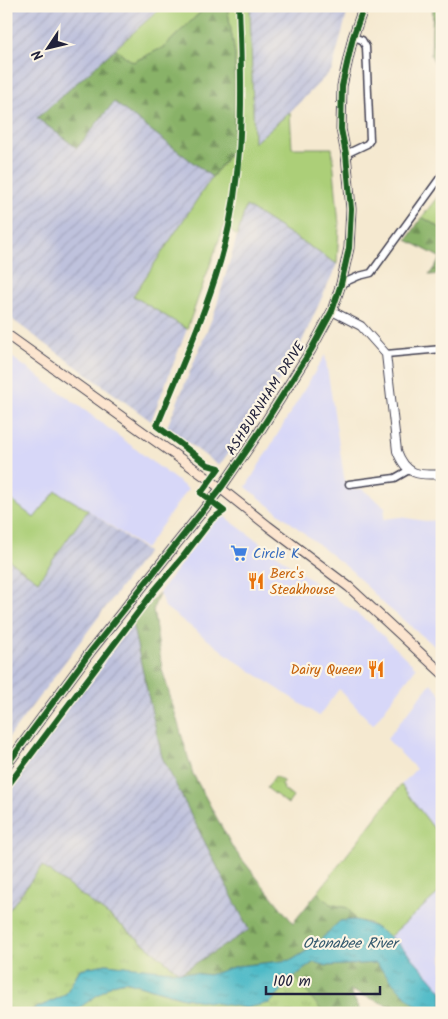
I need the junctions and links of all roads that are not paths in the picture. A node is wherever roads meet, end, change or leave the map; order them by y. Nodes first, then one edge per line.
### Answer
1 (364, 6) edge
2 (353, 38) junction
3 (346, 154) junction
4 (442, 175) edge
5 (342, 284) junction
6 (332, 311) junction
7 (6, 334) edge
8 (442, 349) edge
9 (386, 354) junction
10 (409, 470) junction
11 (442, 474) edge
12 (349, 484) dead end
13 (221, 488) junction
14 (442, 673) edge
15 (6, 766) edge

1 - 2 main road, ASHBURNHAM DRIVE
2 - 3 main road, ASHBURNHAM DRIVE
2 - 3 street
3 - 5 main road, ASHBURNHAM DRIVE
4 - 5 street
5 - 6 main road, ASHBURNHAM DRIVE
6 - 9 street
6 - 13 main road, ASHBURNHAM DRIVE
7 - 13 main road
8 - 9 street
9 - 10 street
10 - 11 street
10 - 12 street
13 - 14 main road
13 - 15 main road, ASHBURNHAM DRIVE

